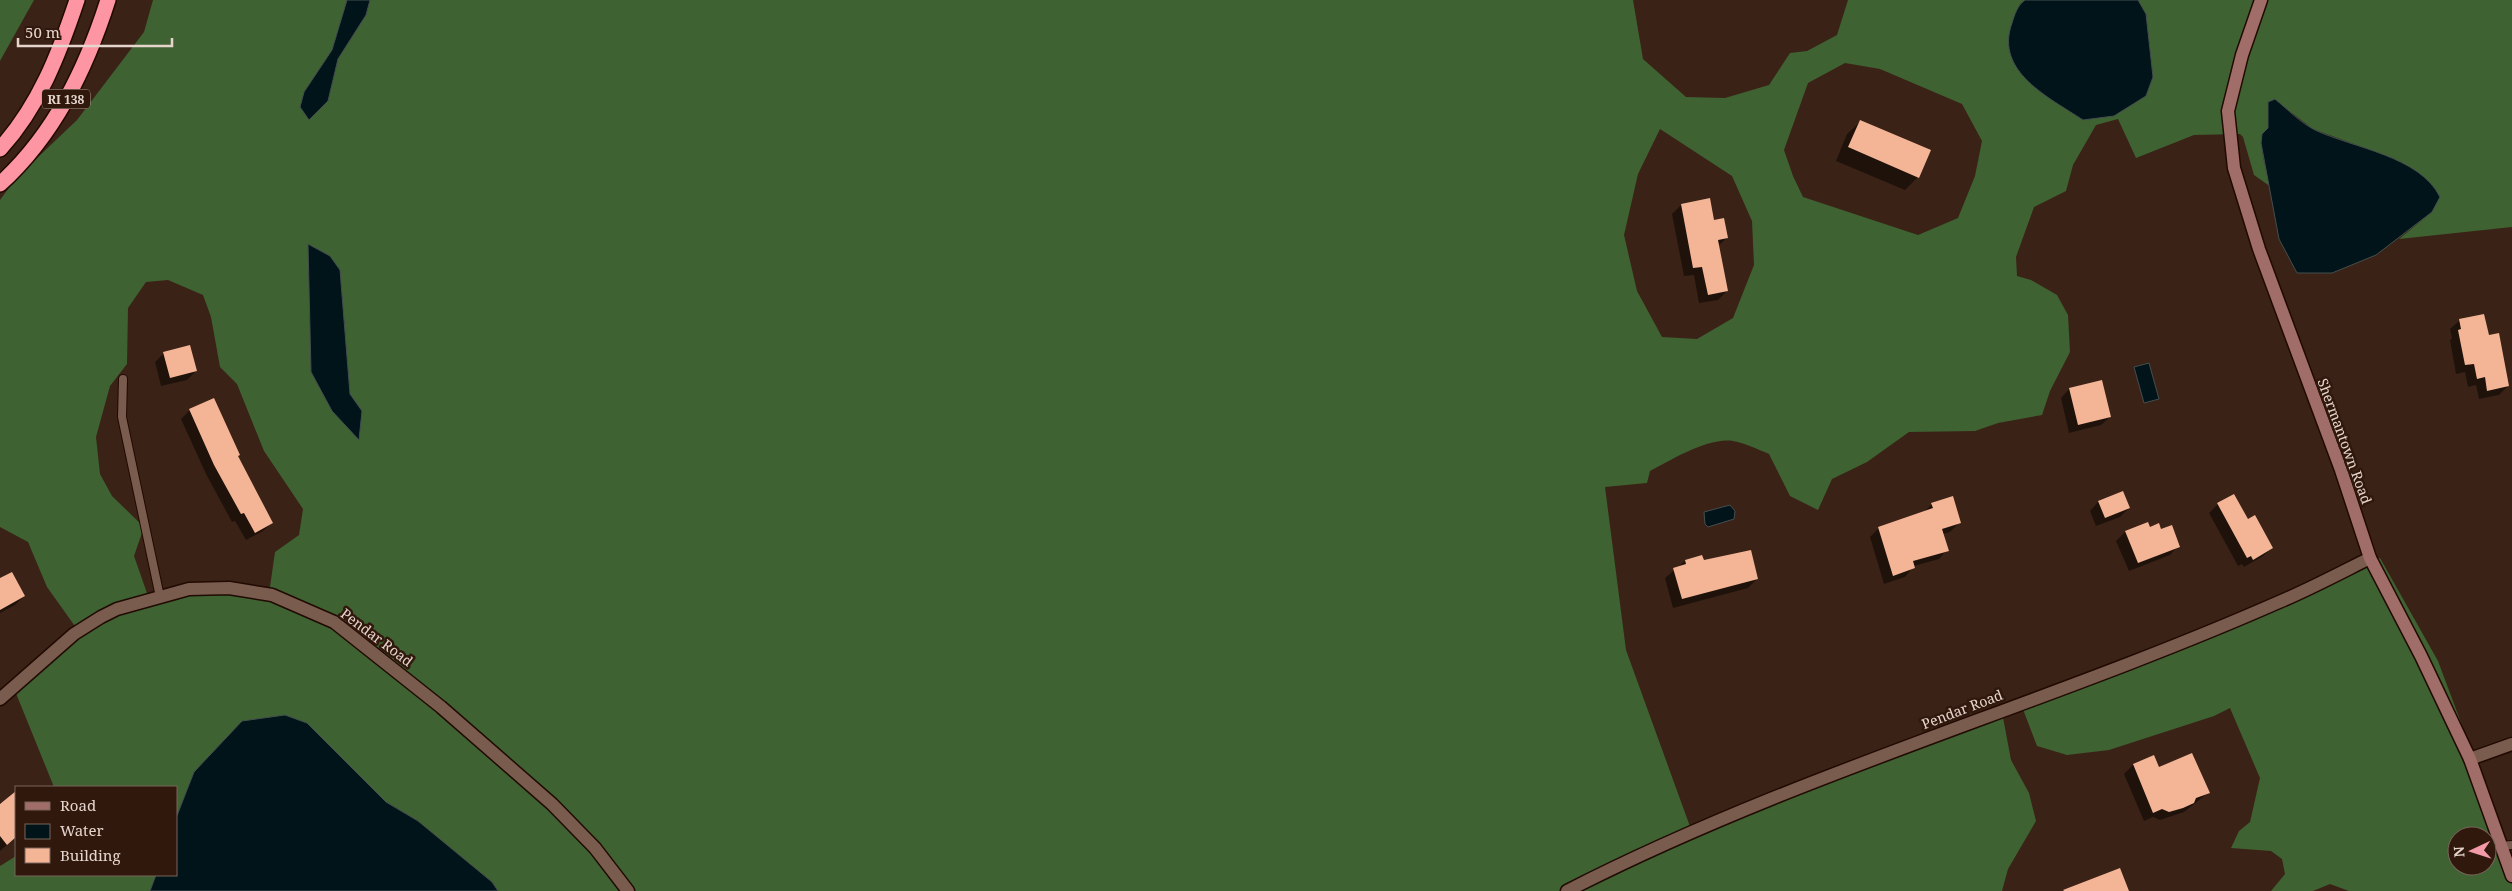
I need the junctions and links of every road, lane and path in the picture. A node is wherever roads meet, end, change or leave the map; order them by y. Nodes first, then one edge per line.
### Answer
1 (77, 0) edge
2 (108, 0) edge
3 (2262, 0) edge
4 (0, 149) edge
5 (0, 184) edge
6 (123, 379) dead end
7 (2370, 558) junction
8 (160, 597) junction
9 (0, 699) edge
10 (2512, 744) edge
11 (2470, 759) junction
12 (2507, 845) edge
13 (2512, 876) edge
14 (628, 891) edge
15 (1567, 891) edge

1 - 4 highway
2 - 5 highway, RI 138
3 - 7 street, Shermantown Road
6 - 8 lane
7 - 11 street, Shermantown Road
7 - 15 street, Pendar Road
8 - 9 street, Pendar Road
8 - 14 street, Pendar Road
10 - 11 street
11 - 12 street, Shermantown Road
12 - 13 street, Shermantown Road

